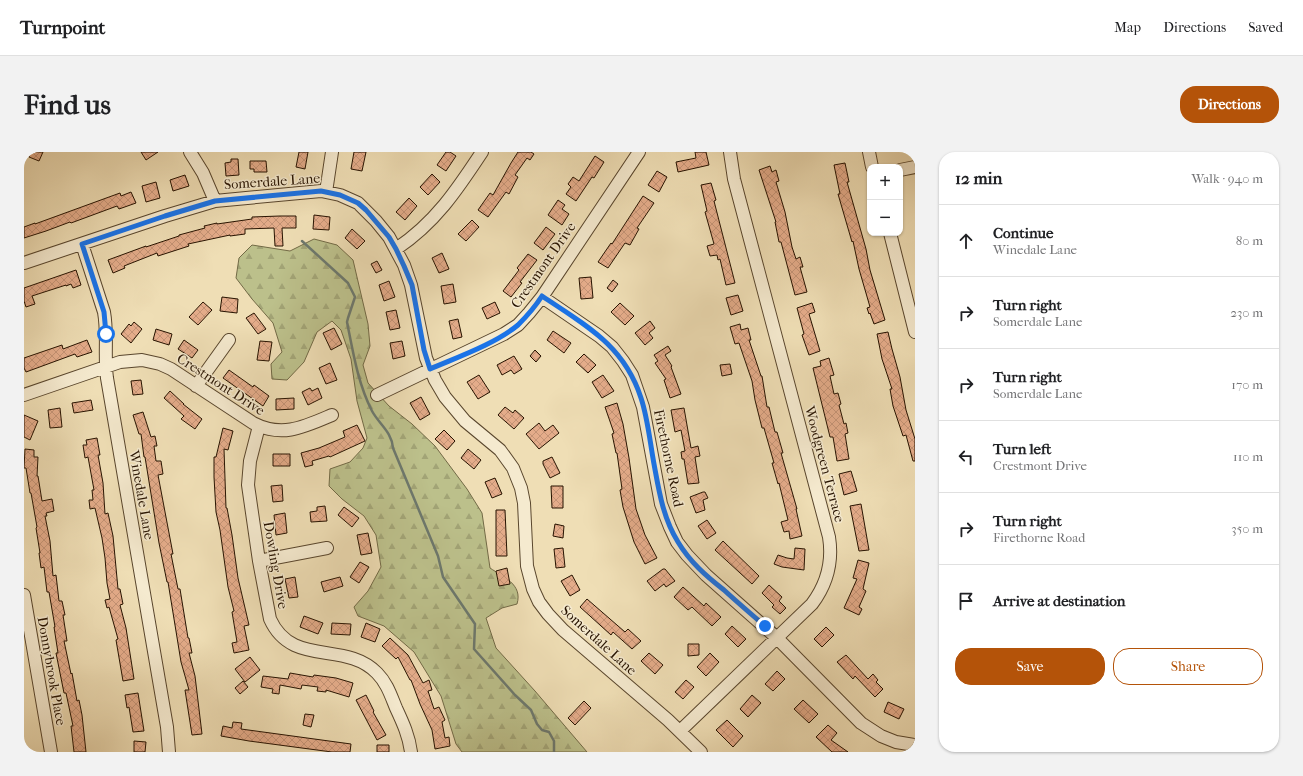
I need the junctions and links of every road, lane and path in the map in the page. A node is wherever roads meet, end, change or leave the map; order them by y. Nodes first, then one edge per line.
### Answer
1 (190, 152) edge
2 (332, 152) edge
3 (482, 152) edge
4 (639, 152) edge
5 (730, 152) edge
6 (869, 152) edge
7 (871, 164) edge
8 (915, 167) edge
9 (903, 169) edge
10 (326, 192) junction
11 (215, 201) junction
12 (891, 236) edge
13 (82, 244) junction
14 (396, 249) junction
15 (24, 264) edge
16 (542, 296) junction
17 (914, 325) edge
18 (229, 340) dead end
19 (106, 367) junction
20 (430, 369) junction
21 (196, 386) junction
22 (24, 395) edge
23 (377, 395) dead end
24 (332, 415) dead end
25 (259, 426) junction
26 (327, 548) dead end
27 (259, 560) junction
28 (24, 595) edge
29 (777, 638) junction
30 (680, 731) junction
31 (915, 745) edge
32 (51, 752) edge
33 (171, 752) edge
34 (411, 752) edge
35 (701, 752) edge

1 - 11 street
2 - 10 street
3 - 14 street
4 - 16 street, Crestmont Drive
5 - 29 street, Woodgreen Terrace
6 - 7 street
8 - 9 street
10 - 11 street, Somerdale Lane
10 - 14 street, Somerdale Lane
11 - 13 street, Somerdale Lane
12 - 17 street
13 - 15 street, Somerdale Lane
13 - 19 street, Winedale Lane
14 - 20 street, Somerdale Lane
16 - 20 street, Crestmont Drive
16 - 29 street, Firethorne Road
18 - 21 street
19 - 21 street, Crestmont Drive
19 - 22 street, Crestmont Drive
19 - 33 street, Winedale Lane
20 - 23 street, Crestmont Drive
20 - 30 street, Somerdale Lane
21 - 25 street, Crestmont Drive
24 - 25 street, Crestmont Drive
25 - 27 street, Dowling Drive
26 - 27 street
27 - 34 street, Dowling Drive
28 - 32 street, Donnybrook Place
29 - 30 street, Woodgreen Terrace
29 - 31 street, Firethorne Road
30 - 35 street, Somerdale Lane

